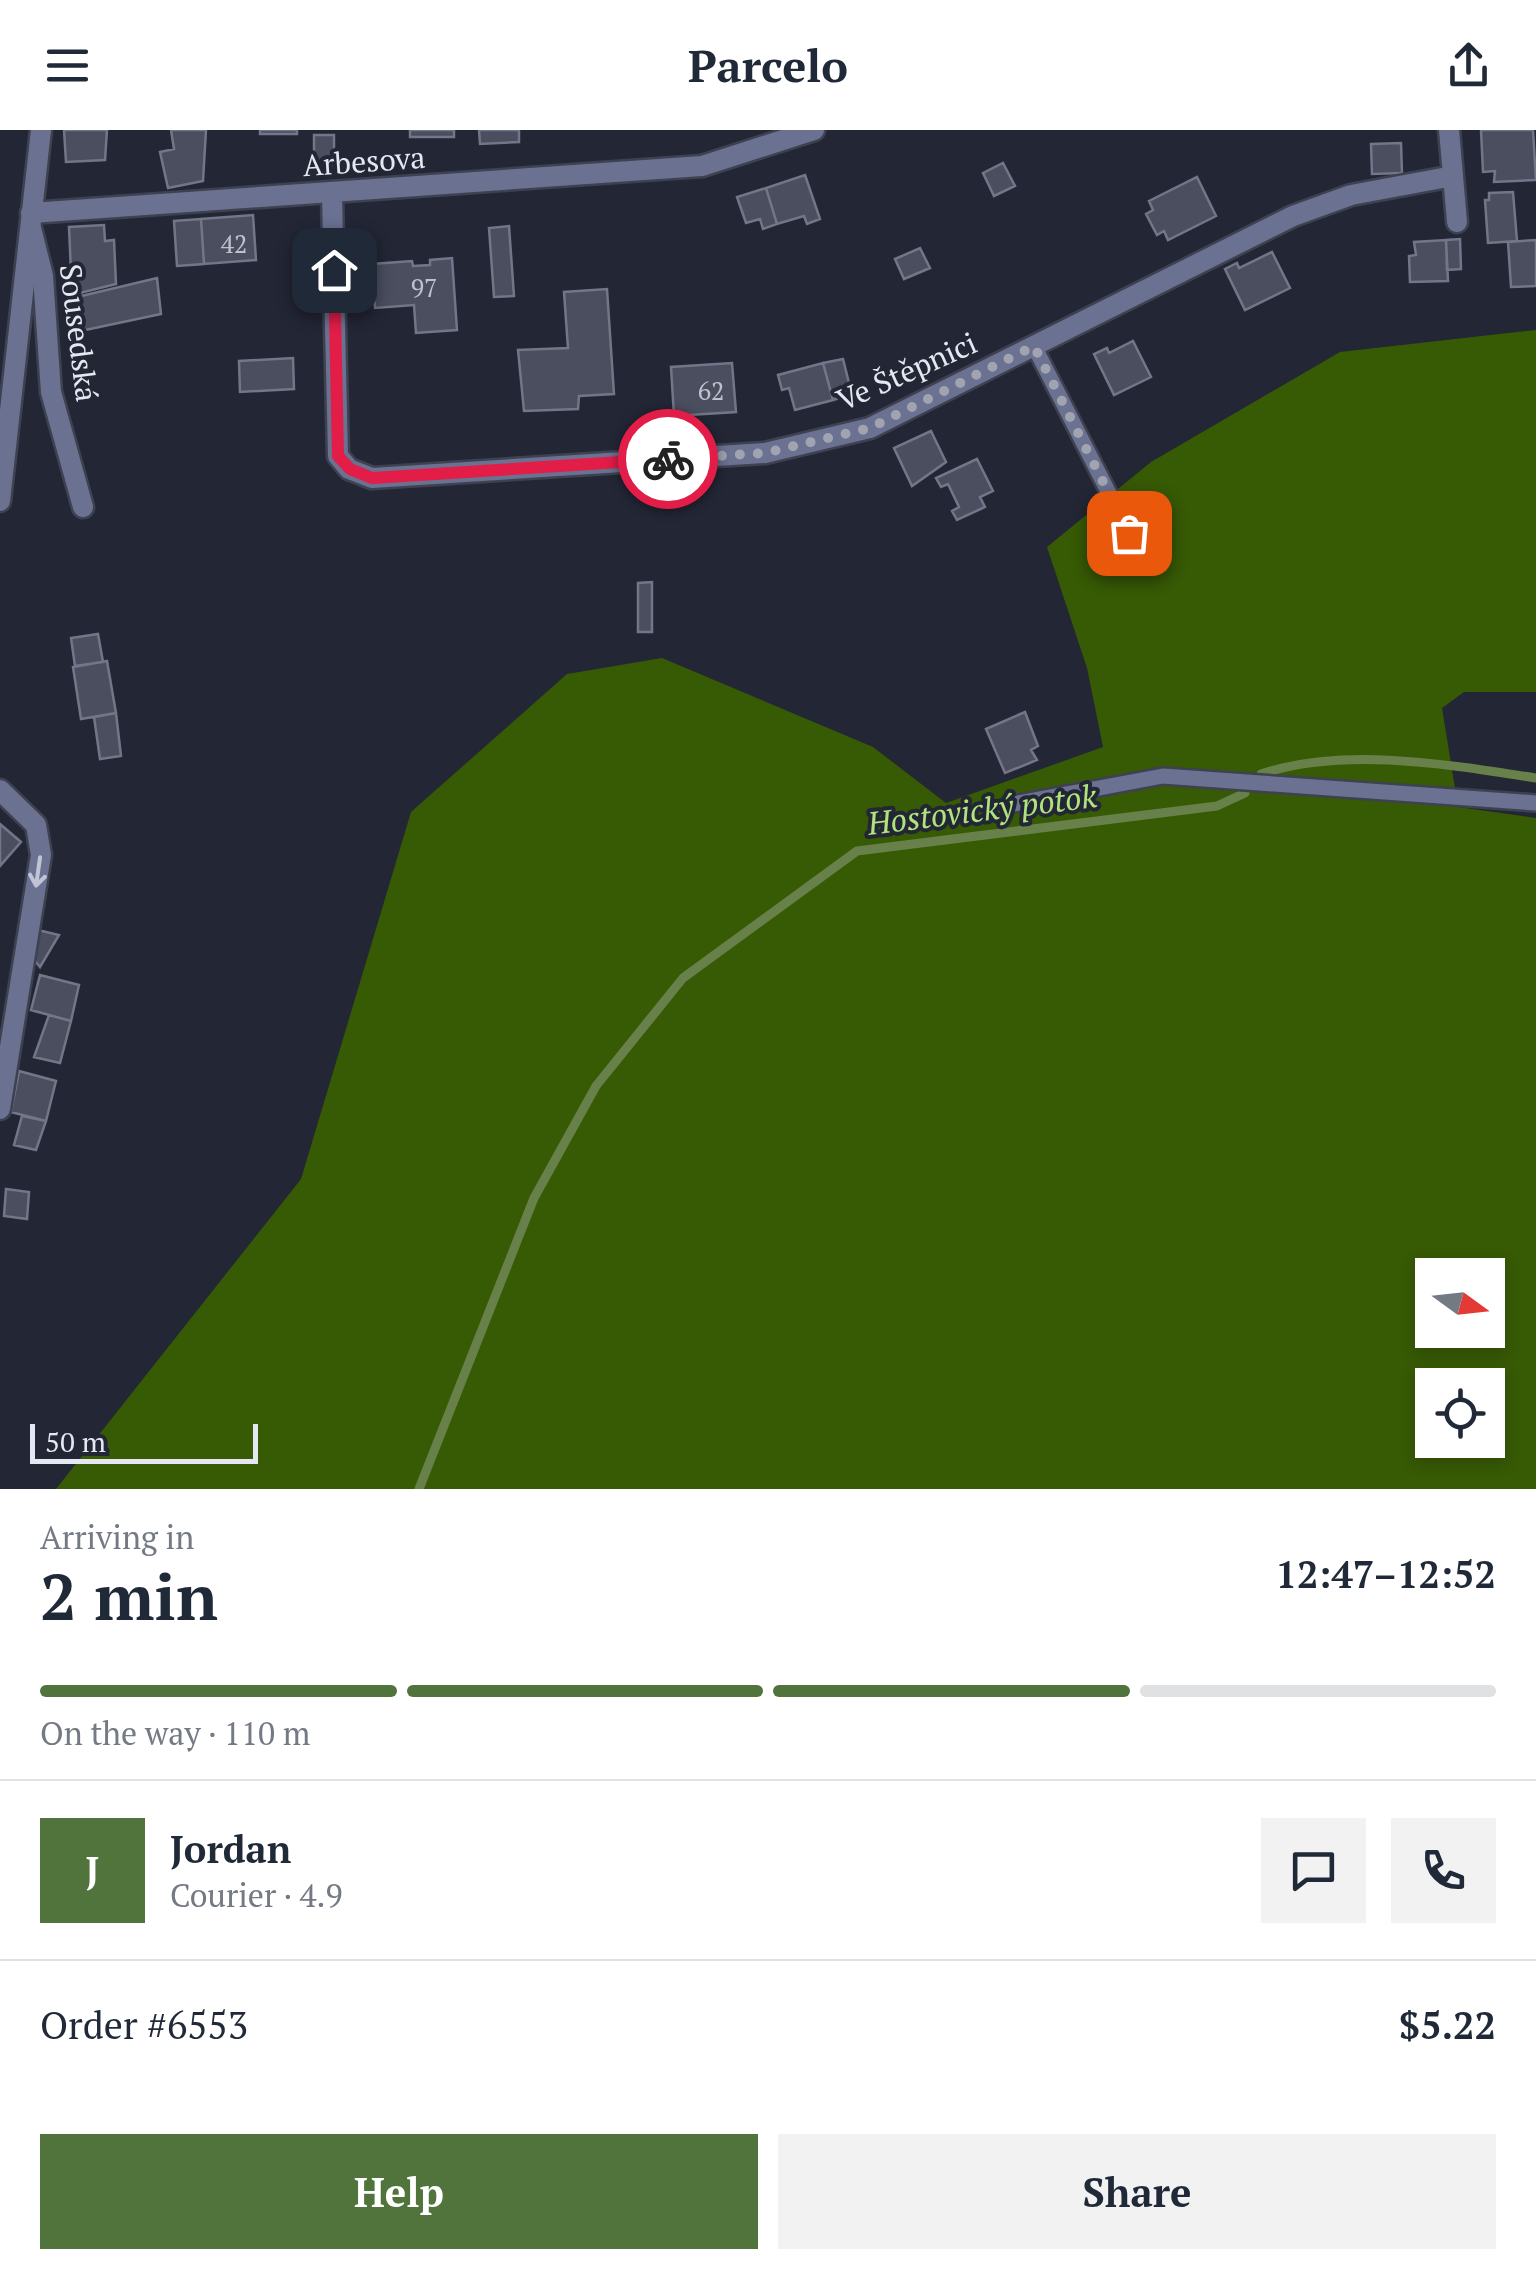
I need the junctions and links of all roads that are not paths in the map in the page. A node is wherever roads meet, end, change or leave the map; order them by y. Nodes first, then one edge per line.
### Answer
1 (41, 130) edge
2 (814, 130) edge
3 (1450, 130) edge
4 (1452, 176) junction
5 (332, 195) junction
6 (31, 219) junction
7 (1456, 222) dead end
8 (1034, 346) junction
9 (8, 364) edge
10 (0, 502) edge
11 (83, 507) dead end
12 (1144, 564) dead end
13 (0, 790) edge
14 (1536, 803) edge
15 (1008, 805) dead end
16 (0, 1109) edge

1 - 6 street
2 - 5 street, Arbesova
3 - 4 street
4 - 7 street
4 - 8 street, Ve Štěpnici
5 - 6 street, Arbesova
5 - 8 street, Ve Štěpnici
6 - 9 street
6 - 11 street, Sousedská
8 - 12 lane
9 - 10 street
13 -> 16 street
14 - 15 lane

